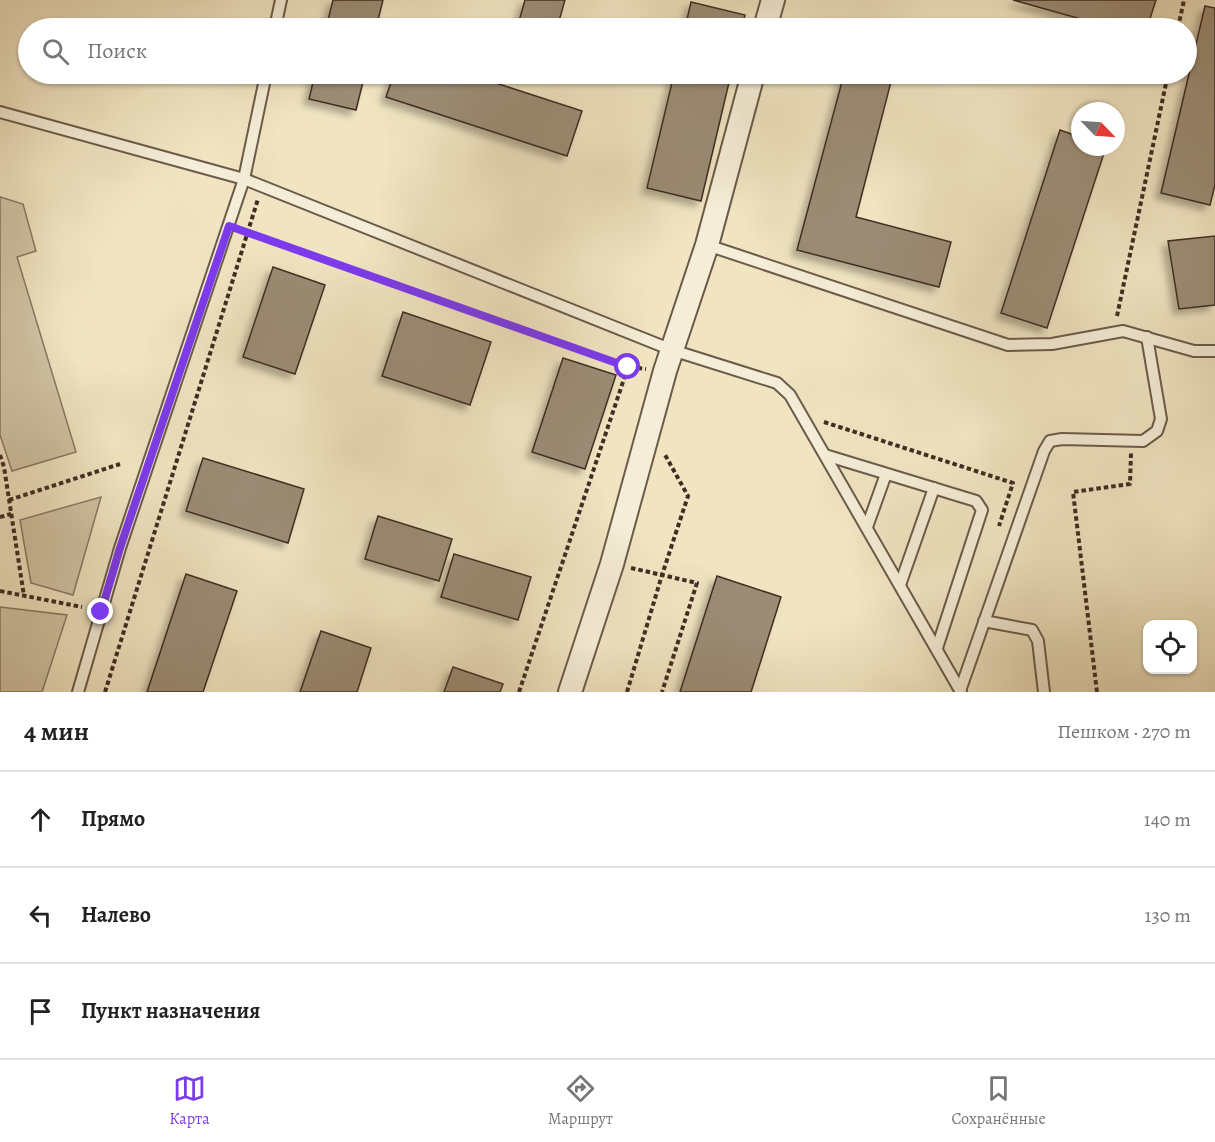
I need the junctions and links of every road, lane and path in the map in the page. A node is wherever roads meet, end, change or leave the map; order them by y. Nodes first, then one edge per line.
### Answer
1 (280, 0) edge
2 (773, 0) edge
3 (1184, 0) edge
4 (277, 18) edge
5 (768, 18) edge
6 (1180, 18) edge
7 (264, 84) edge
8 (750, 84) edge
9 (1166, 84) edge
10 (0, 112) edge
11 (244, 179) junction
12 (262, 186) junction
13 (229, 226) junction
14 (248, 233) junction
15 (707, 244) junction
16 (1113, 333) junction
17 (1148, 337) junction
18 (1215, 351) edge
19 (668, 360) junction
20 (628, 367) junction
21 (1131, 440) junction
22 (664, 452) dead end
23 (0, 455) edge
24 (825, 456) junction
25 (120, 464) dead end
26 (886, 474) junction
27 (934, 488) junction
28 (9, 500) junction
29 (11, 513) junction
30 (0, 517) edge
31 (867, 527) junction
32 (612, 564) junction
33 (662, 575) junction
34 (900, 585) junction
35 (0, 591) edge
36 (24, 596) junction
37 (82, 607) dead end
38 (984, 621) junction
39 (937, 648) junction
40 (961, 690) edge
41 (78, 692) edge
42 (105, 692) edge
43 (519, 692) edge
44 (570, 692) edge
45 (627, 692) edge
46 (662, 692) edge
47 (1044, 692) edge
48 (1096, 692) edge

1 - 4 lane
2 - 5 street
3 - 6 path
7 - 11 lane
8 - 15 street
9 - 16 path
10 - 11 lane
11 - 12 lane
11 - 13 lane
12 - 14 path
12 - 19 lane
13 - 14 path
13 - 41 lane
14 - 20 path
14 - 42 path
15 - 16 lane
15 - 19 street
16 - 17 lane
17 - 18 lane
17 - 21 lane
19 - 20 path
19 - 24 lane
19 - 32 street
20 - 43 path
21 - 38 lane
21 - 48 path
22 - 33 path
23 - 28 path
24 - 26 lane
24 - 31 lane
25 - 28 path
26 - 27 lane
26 - 31 lane
27 - 34 lane
27 - 39 lane
28 - 29 path
29 - 30 path
29 - 36 path
31 - 34 lane
32 - 33 path
32 - 44 street
33 - 45 path
33 - 46 path
34 - 39 lane
35 - 36 path
36 - 37 path
38 - 40 lane
38 - 47 lane
39 - 40 lane

